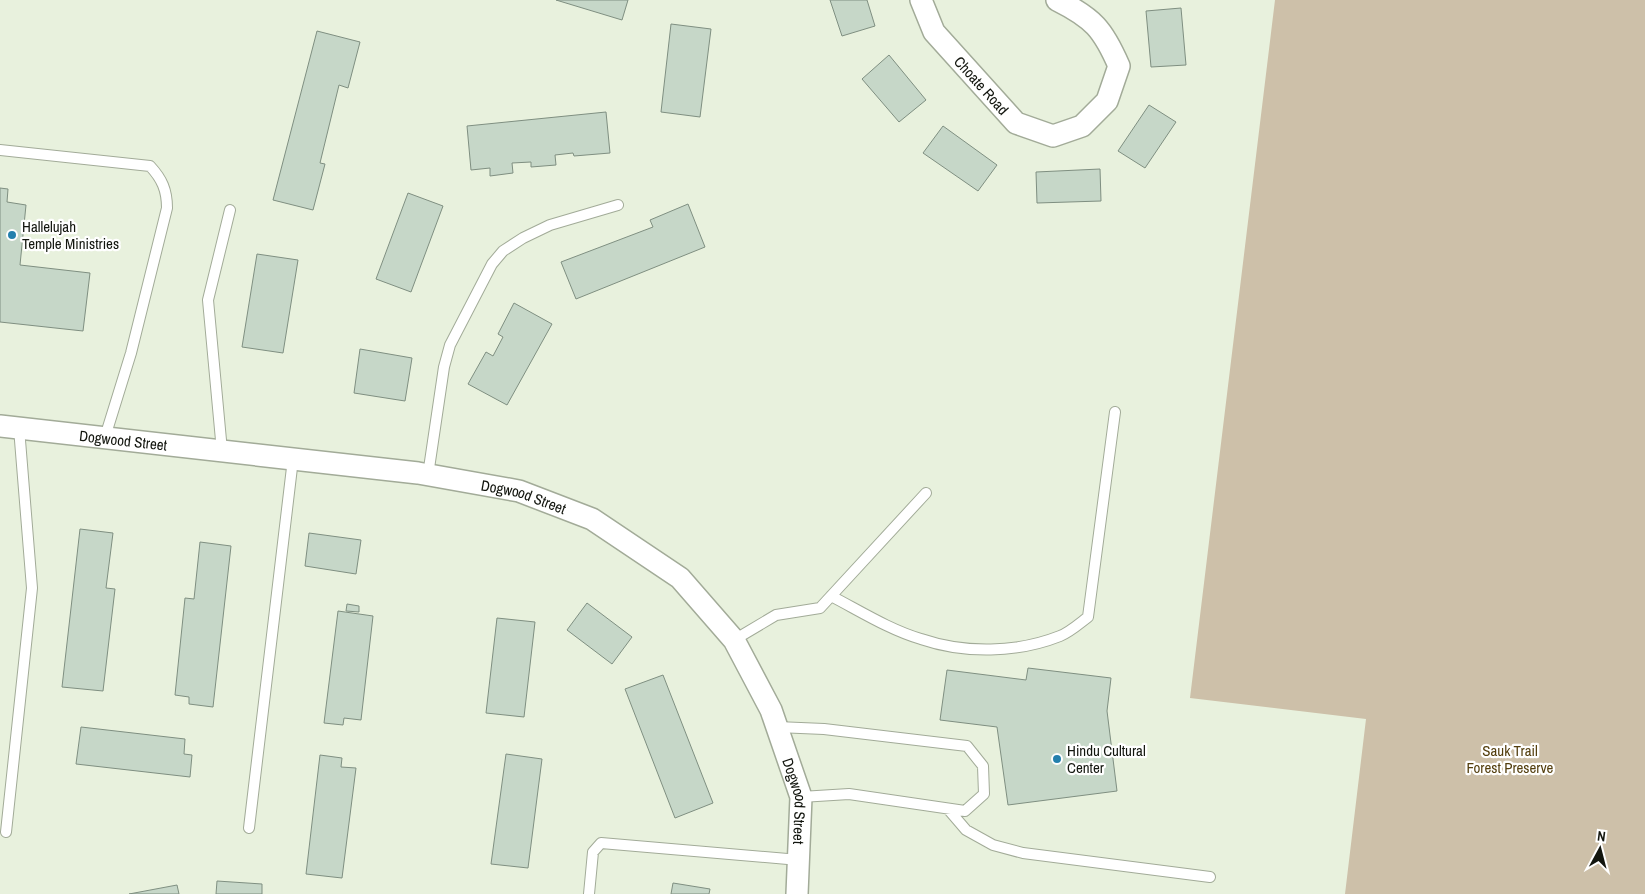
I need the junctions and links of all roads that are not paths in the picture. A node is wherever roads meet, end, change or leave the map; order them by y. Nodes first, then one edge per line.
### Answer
1 (921, 0) edge
2 (1056, 0) edge
3 (0, 150) edge
4 (618, 205) dead end
5 (230, 210) dead end
6 (1115, 412) dead end
7 (9, 427) edge
8 (105, 438) junction
9 (222, 451) junction
10 (293, 459) junction
11 (428, 475) junction
12 (926, 493) dead end
13 (831, 596) junction
14 (734, 640) junction
15 (777, 727) junction
16 (800, 797) junction
17 (948, 809) junction
18 (249, 828) dead end
19 (6, 832) dead end
20 (799, 860) junction
21 (1210, 877) dead end
22 (589, 894) edge
23 (797, 894) edge

1 - 2 street, Choate Road
3 - 8 lane
4 - 11 lane
5 - 9 lane
6 - 13 lane
7 - 8 street, Dogwood Street
7 - 19 lane
8 - 9 street, Dogwood Street
9 - 10 street, Dogwood Street
10 - 11 street, Dogwood Street
10 - 18 lane
11 - 14 street, Dogwood Street
12 - 13 lane
13 - 14 lane
14 - 15 street, Dogwood Street
15 - 16 street, Dogwood Street
15 - 17 lane
16 - 17 lane
16 - 20 street, Dogwood Street
17 - 21 lane
20 - 22 lane
20 - 23 street, Dogwood Street

